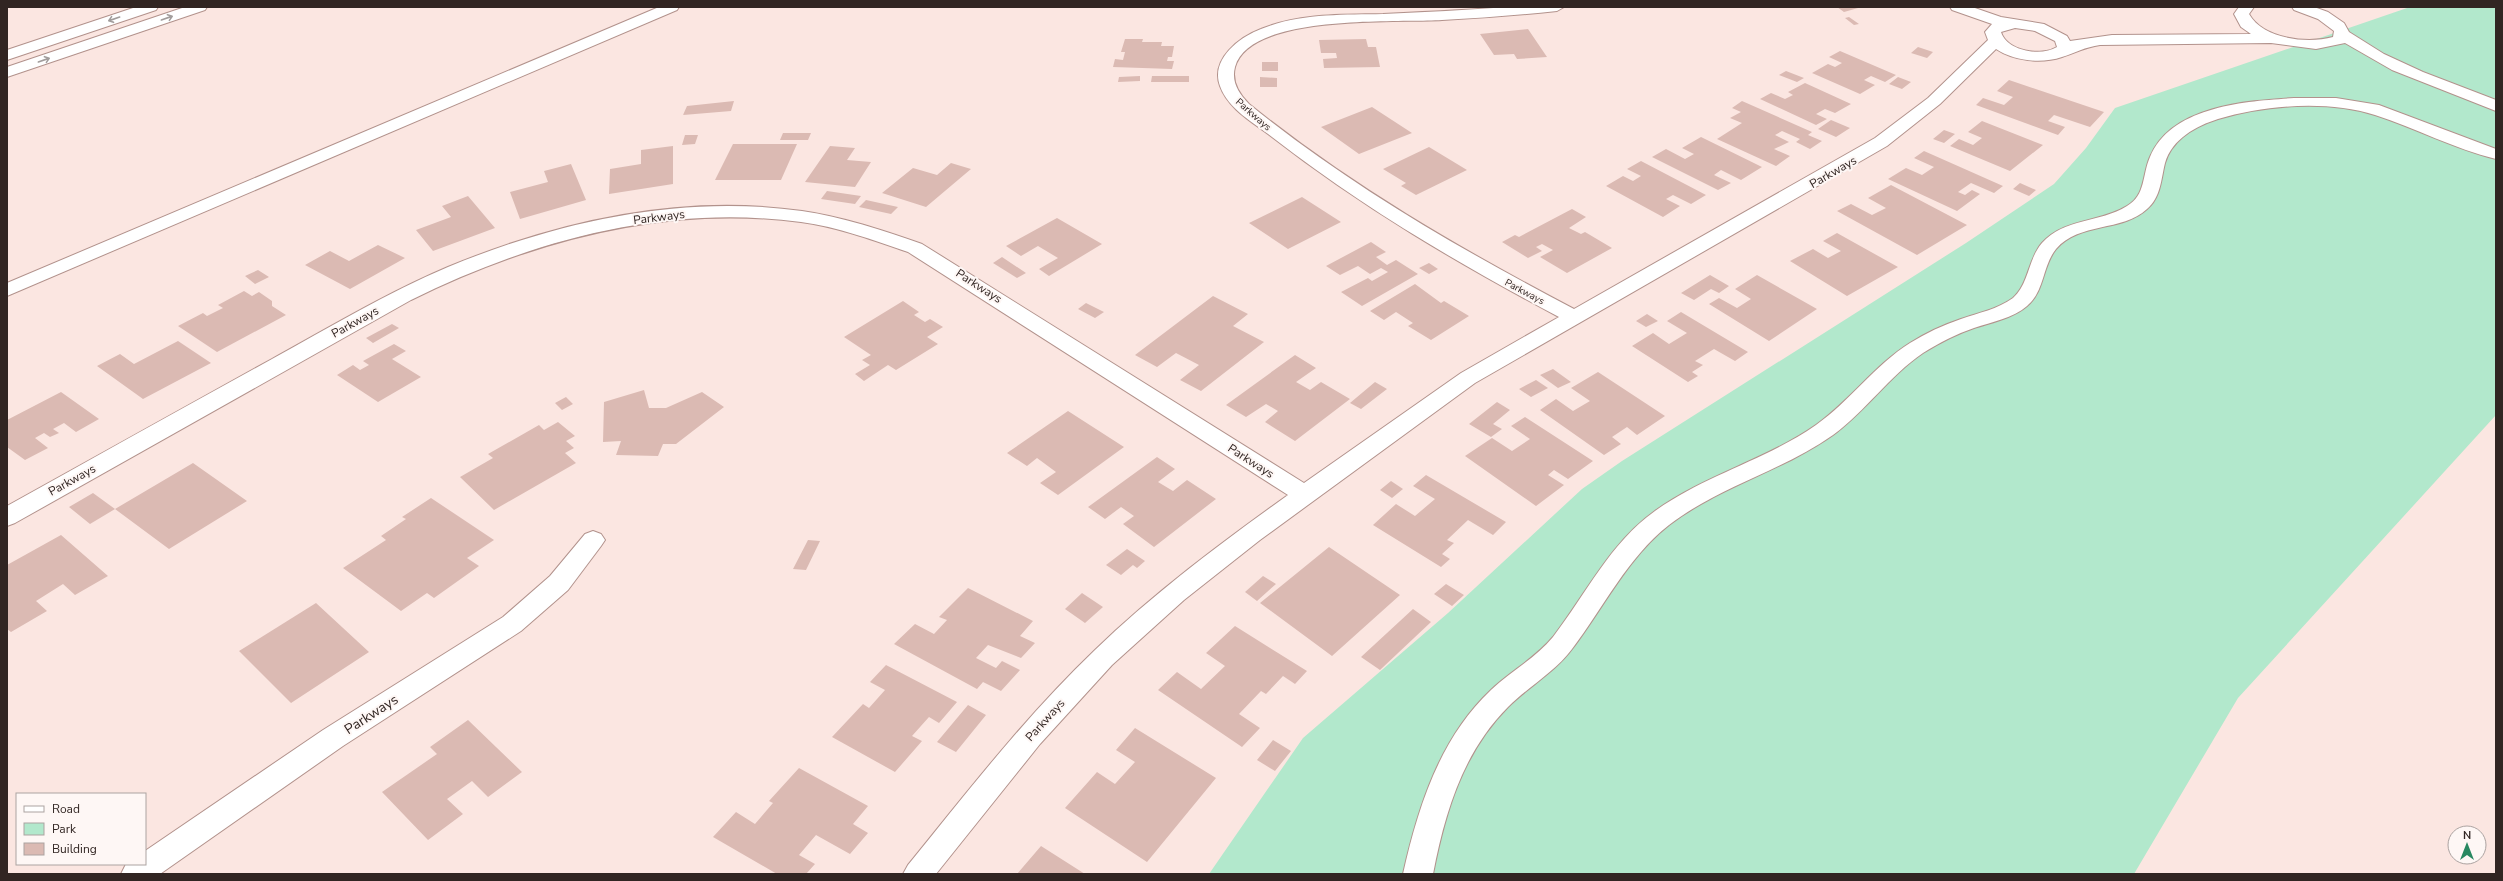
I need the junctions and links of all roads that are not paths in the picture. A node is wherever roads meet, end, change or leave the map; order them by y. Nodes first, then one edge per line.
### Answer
1 (151, 7) edge
2 (200, 7) edge
3 (672, 7) edge
4 (1557, 7) edge
5 (2299, 7) edge
6 (2339, 7) edge
7 (1959, 8) edge
8 (2241, 13) edge
9 (2012, 24) junction
10 (2339, 29) junction
11 (2047, 30) junction
12 (1995, 35) junction
13 (2274, 38) junction
14 (2111, 40) junction
15 (2220, 40) junction
16 (2319, 46) junction
17 (2065, 49) junction
18 (7, 55) edge
19 (2030, 55) junction
20 (1971, 65) junction
21 (2397, 67) junction
22 (7, 72) edge
23 (2496, 106) edge
24 (2496, 154) edge
25 (7, 290) edge
26 (1575, 318) junction
27 (1304, 494) junction
28 (7, 517) edge
29 (593, 540) dead end
30 (136, 874) edge
31 (918, 874) edge
32 (1418, 874) edge

1 -> 18 street
22 -> 2 street
3 - 25 street
4 - 26 street, Parkways
5 - 10 street
6 - 10 street
7 - 9 street
7 - 12 street
8 - 13 street
8 - 15 street
9 - 11 street
9 - 12 street
10 - 16 street
10 - 21 street
11 - 14 street
11 - 17 street
12 - 19 street
12 - 20 street, Parkways
13 - 15 street
13 - 16 street
14 - 15 street
14 - 17 street
16 - 21 street
17 - 19 street
19 - 20 street, Parkways
20 - 26 street, Parkways
21 - 23 street
24 - 32 street
26 - 27 street, Parkways
27 - 28 street, Parkways
27 - 31 street, Parkways
29 - 30 street, Parkways

